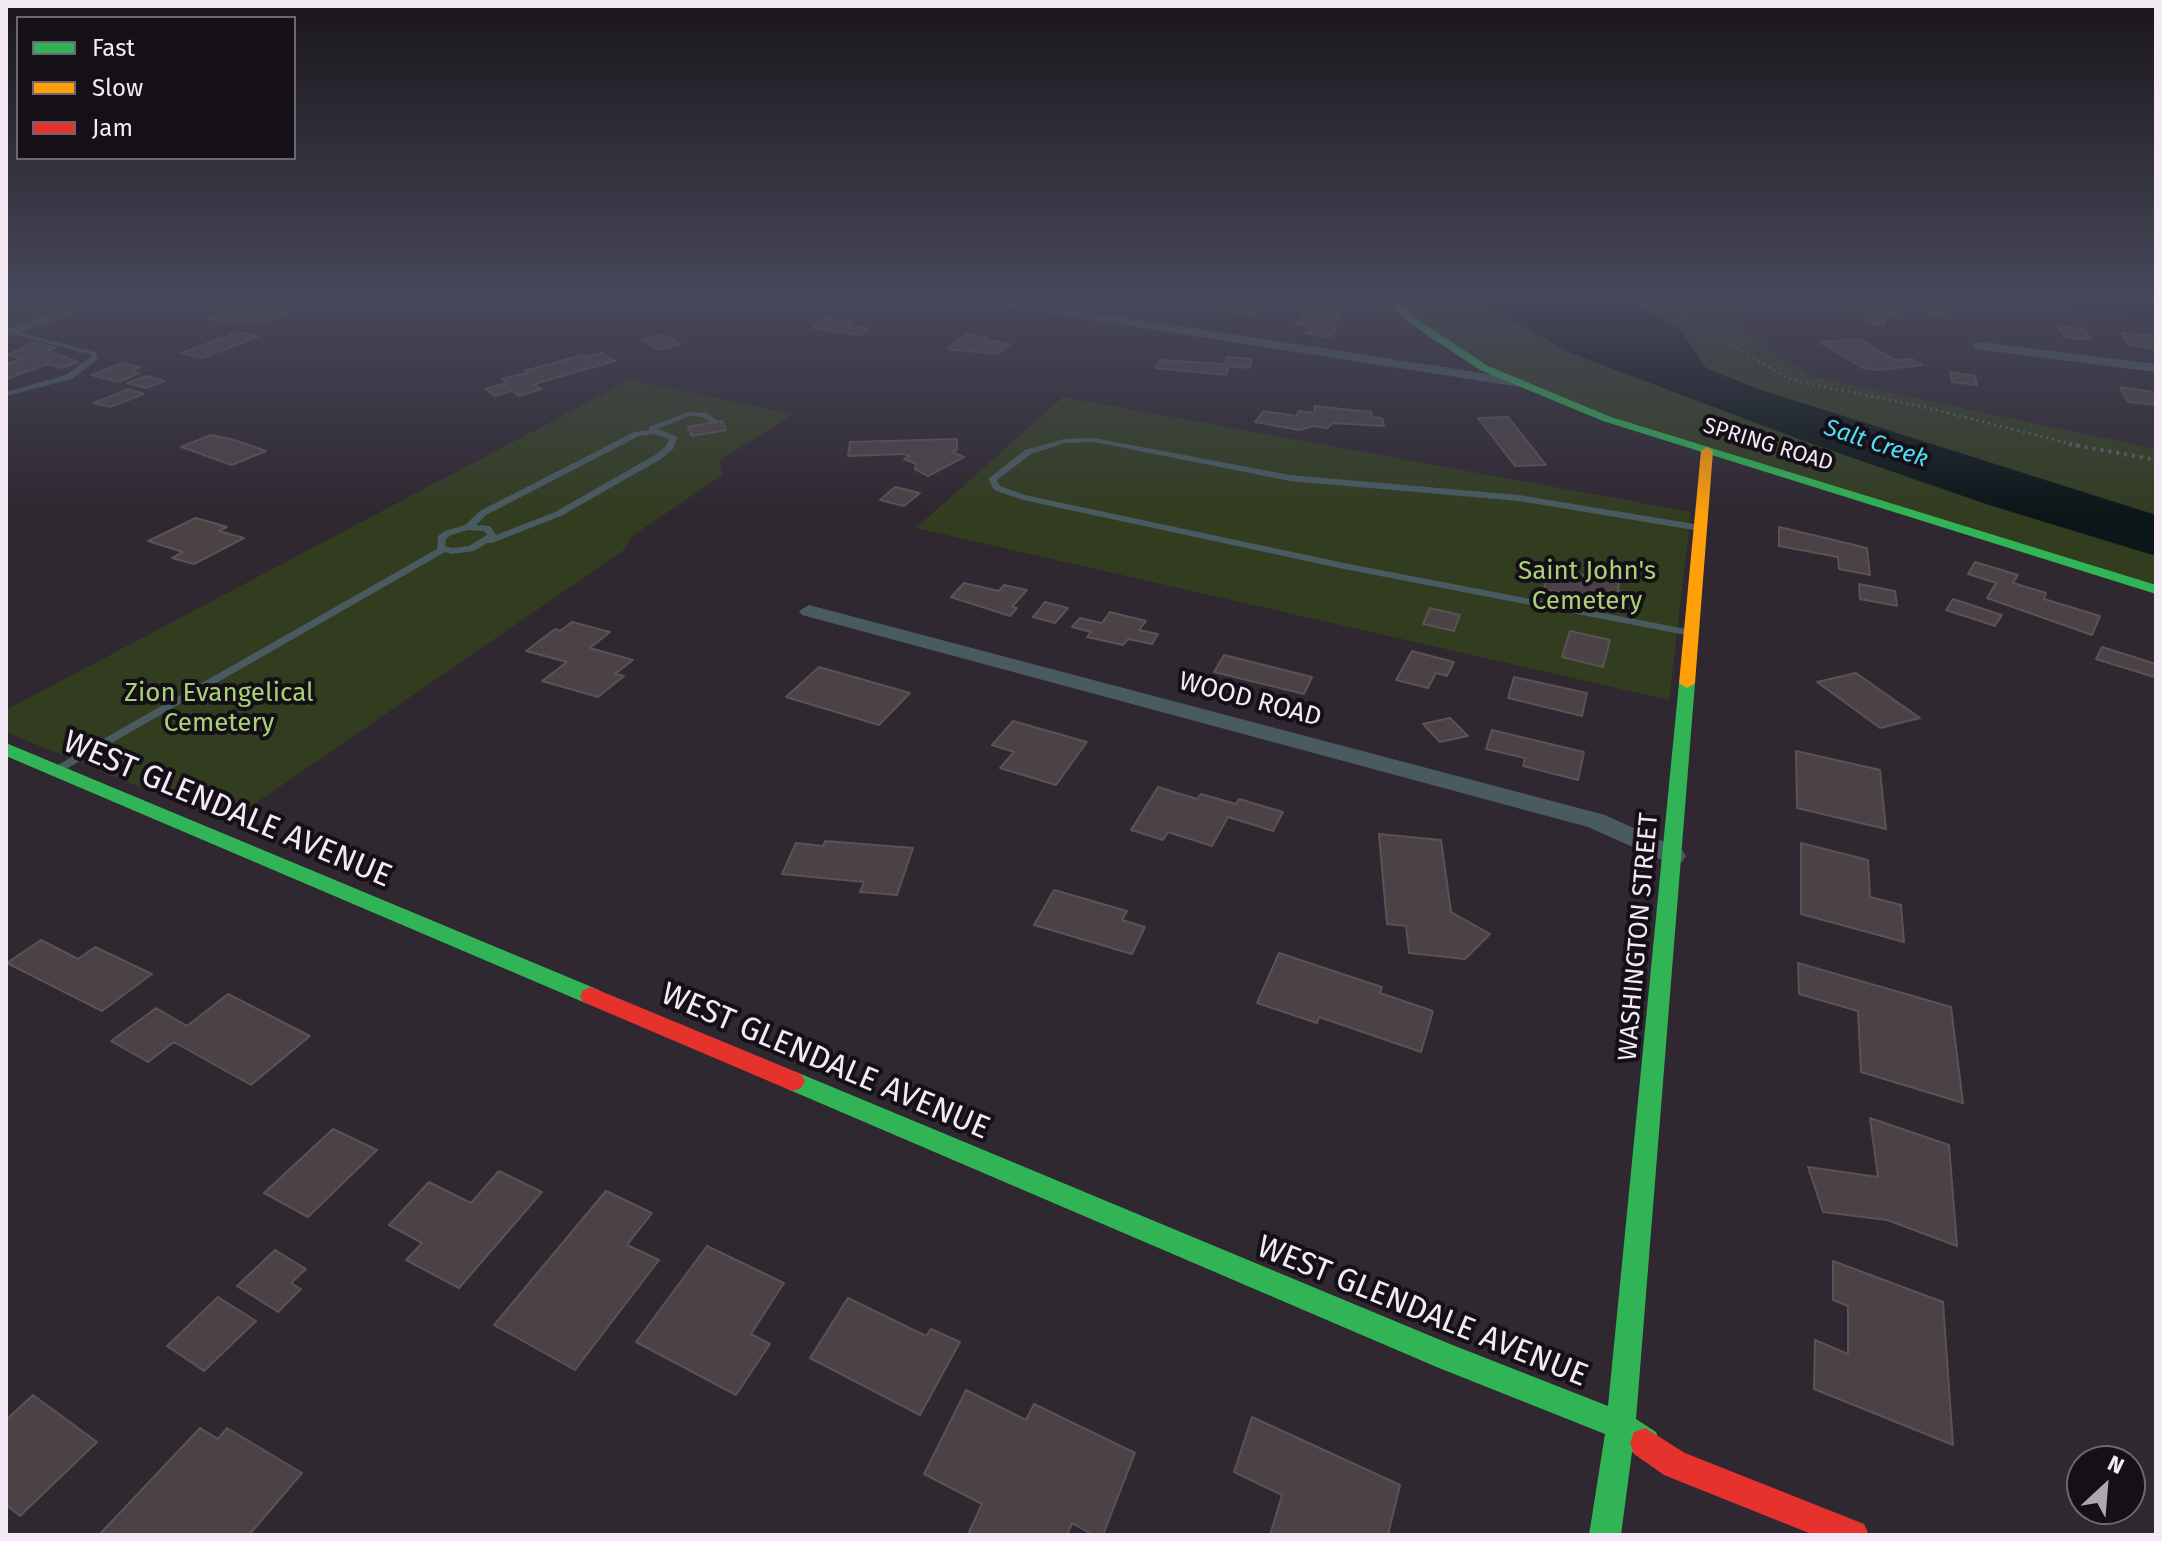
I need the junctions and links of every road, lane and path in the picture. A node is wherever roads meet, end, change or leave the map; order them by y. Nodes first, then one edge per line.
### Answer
1 (77, 371) edge
2 (1443, 371) edge
3 (1491, 371) edge
4 (1776, 371) edge
5 (1520, 383) junction
6 (6, 394) edge
7 (715, 422) dead end
8 (647, 431) junction
9 (1707, 451) junction
10 (2156, 460) edge
11 (468, 527) junction
12 (1700, 528) junction
13 (489, 541) junction
14 (443, 549) junction
15 (2156, 590) edge
16 (809, 611) dead end
17 (1691, 633) junction
18 (6, 749) edge
19 (55, 770) junction
20 (1673, 856) junction
21 (1621, 1426) junction
22 (1605, 1535) edge
23 (1853, 1535) edge

1 - 6 lane
2 - 5 street
3 - 5 street, SPRING ROAD
4 - 10 path
5 - 9 street, SPRING ROAD
7 - 8 lane
8 - 11 lane
8 - 13 lane
9 - 12 street, WASHINGTON STREET
9 - 15 street, SPRING ROAD
11 - 13 lane
11 - 14 lane
12 - 17 street, WASHINGTON STREET
12 - 17 lane
13 - 14 lane
14 - 19 lane
16 - 20 street, WOOD ROAD
17 - 20 street, WASHINGTON STREET
18 - 19 street, WEST GLENDALE AVENUE
19 - 21 street, WEST GLENDALE AVENUE
20 - 21 street, WASHINGTON STREET
21 - 22 street, WASHINGTON STREET
21 - 23 street, WEST GLENDALE AVENUE

